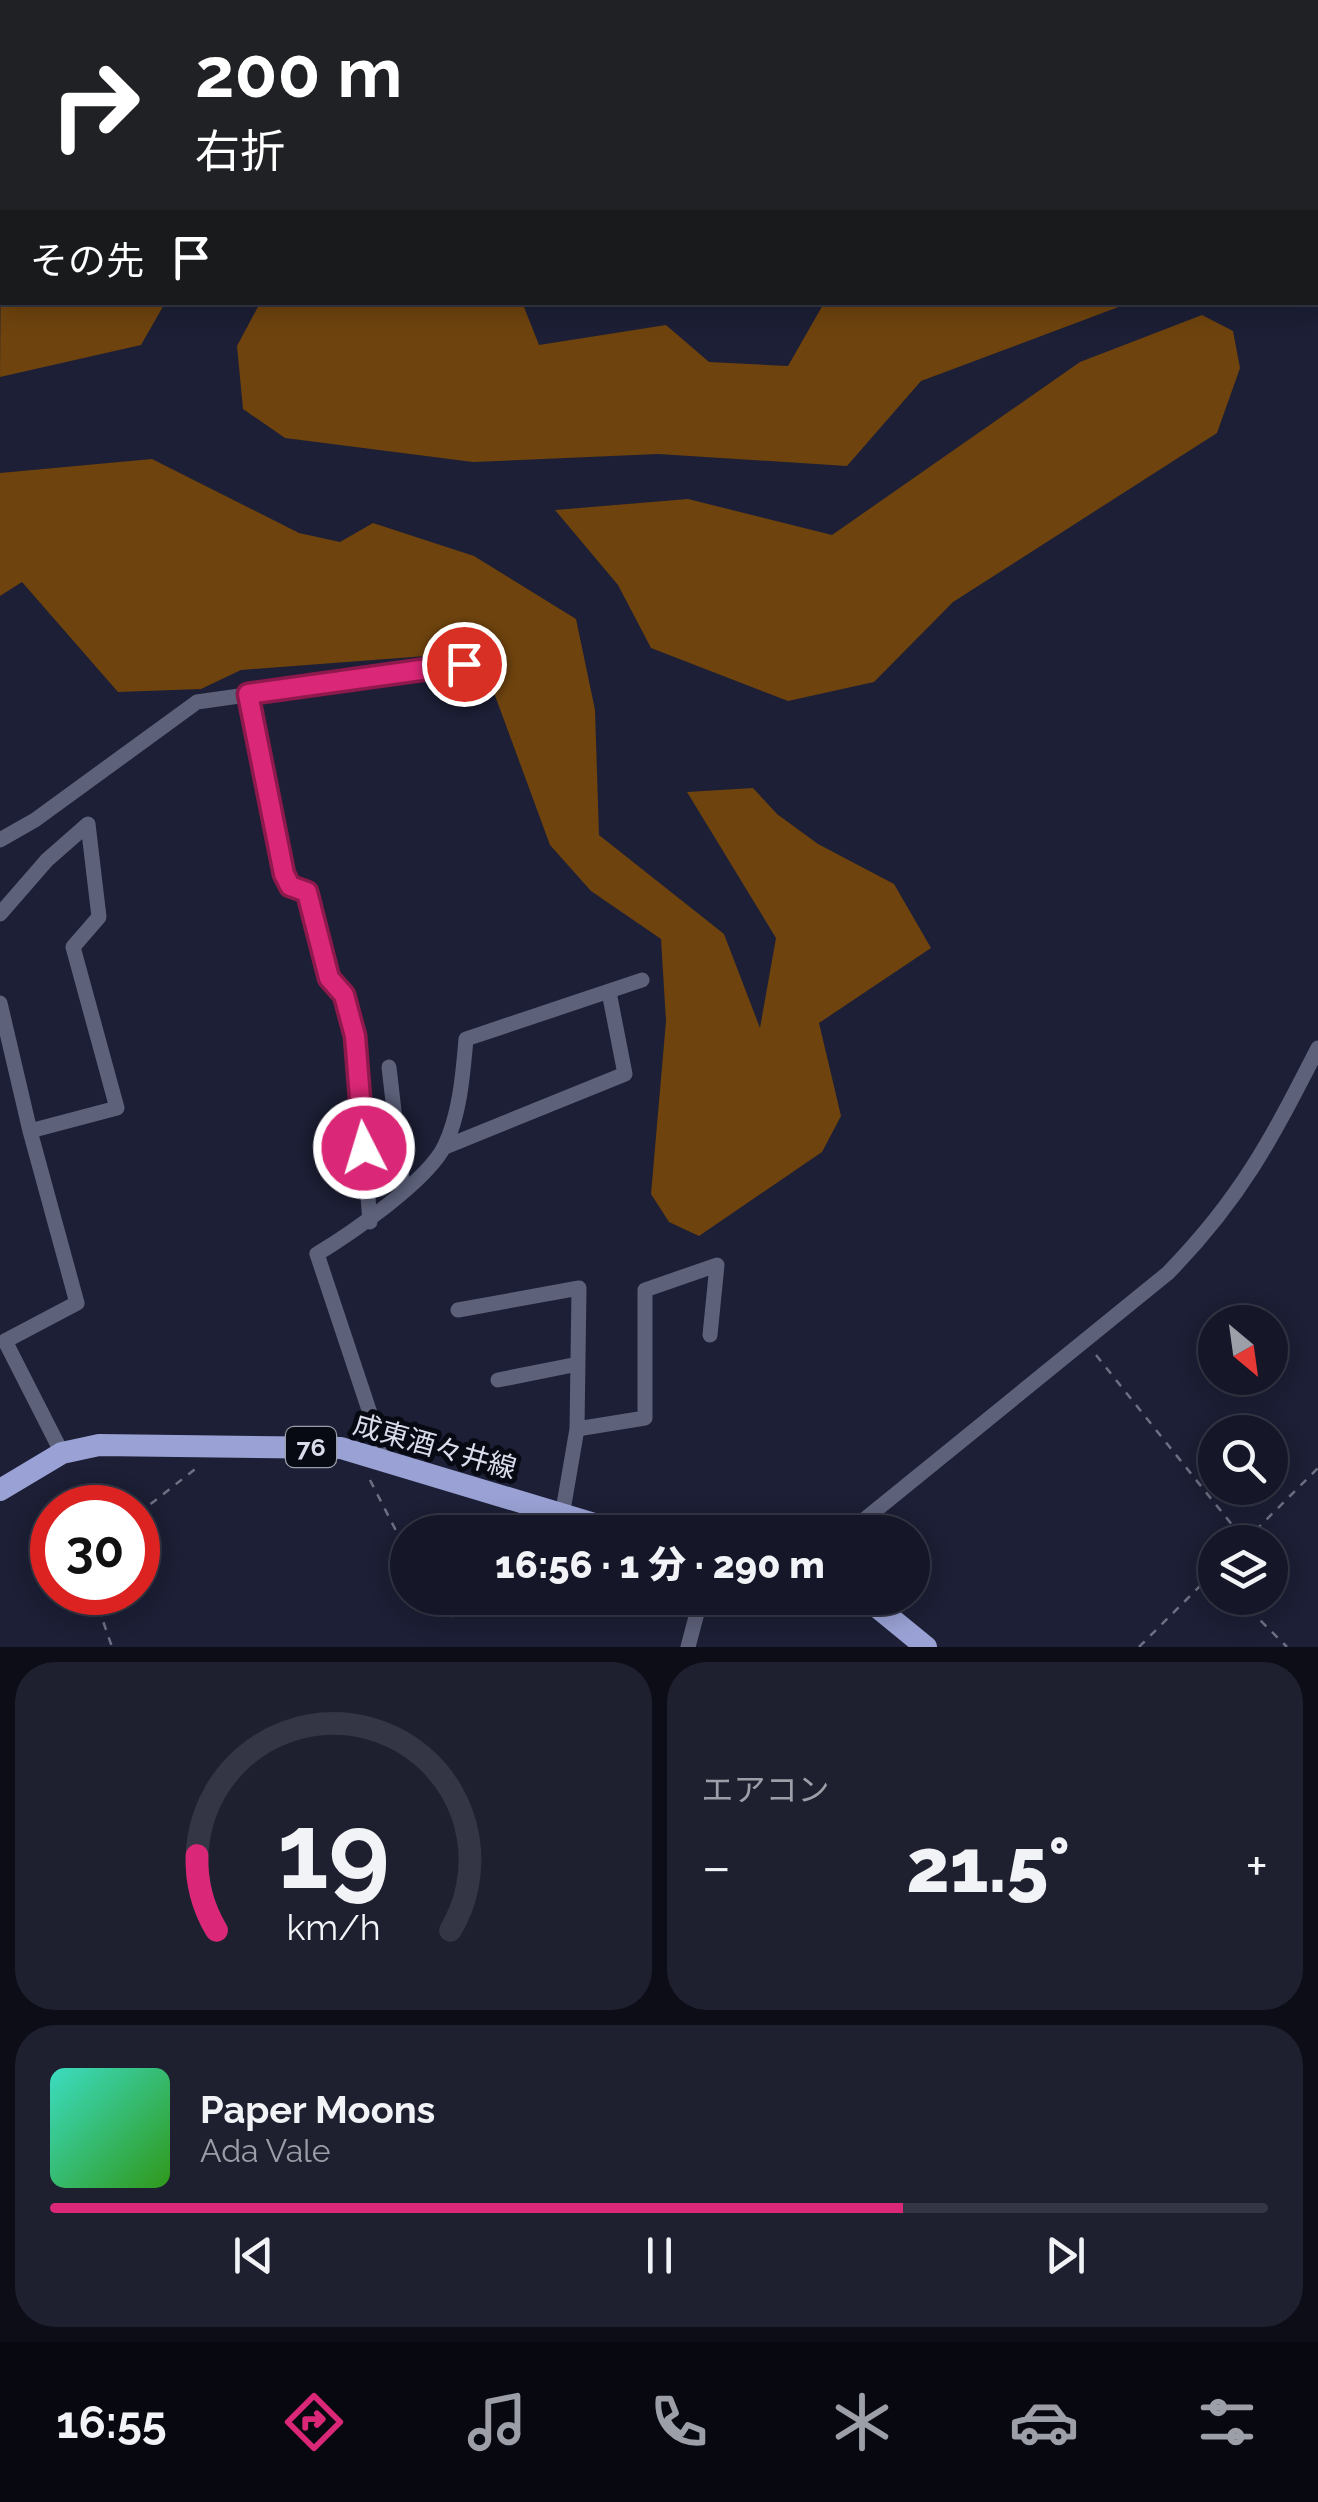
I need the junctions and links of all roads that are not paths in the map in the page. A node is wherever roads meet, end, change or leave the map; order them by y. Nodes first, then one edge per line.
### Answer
1 (464, 664) dead end
2 (248, 694) junction
3 (0, 840) edge
4 (0, 914) edge
5 (642, 980) dead end
6 (609, 992) junction
7 (0, 1002) edge
8 (1318, 1048) edge
9 (389, 1067) dead end
10 (30, 1131) junction
11 (445, 1147) junction
12 (403, 1189) junction
13 (370, 1222) junction
14 (458, 1310) dead end
15 (710, 1335) dead end
16 (578, 1364) junction
17 (498, 1380) dead end
18 (576, 1428) junction
19 (62, 1453) junction
20 (377, 1456) junction
21 (0, 1490) edge
22 (559, 1515) edge
23 (562, 1515) edge
24 (870, 1515) edge
25 (696, 1615) edge
26 (887, 1615) edge
27 (688, 1647) edge
28 (926, 1647) edge

1 - 2 street
2 - 3 street
2 - 13 street
4 - 10 street
5 - 6 street
6 - 11 street
6 - 11 street
7 - 10 street
8 - 24 street
9 - 12 street
10 - 19 street
11 - 12 street
12 - 13 street
13 - 20 street
14 - 16 street
15 - 18 street
16 - 17 street
16 - 18 street
18 - 23 street
19 - 20 main road, 成東酒々井線 / 76
19 - 21 main road, 成東酒々井線 / 76
20 - 22 main road, 成東酒々井線 / 76
25 - 27 street
26 - 28 main road

